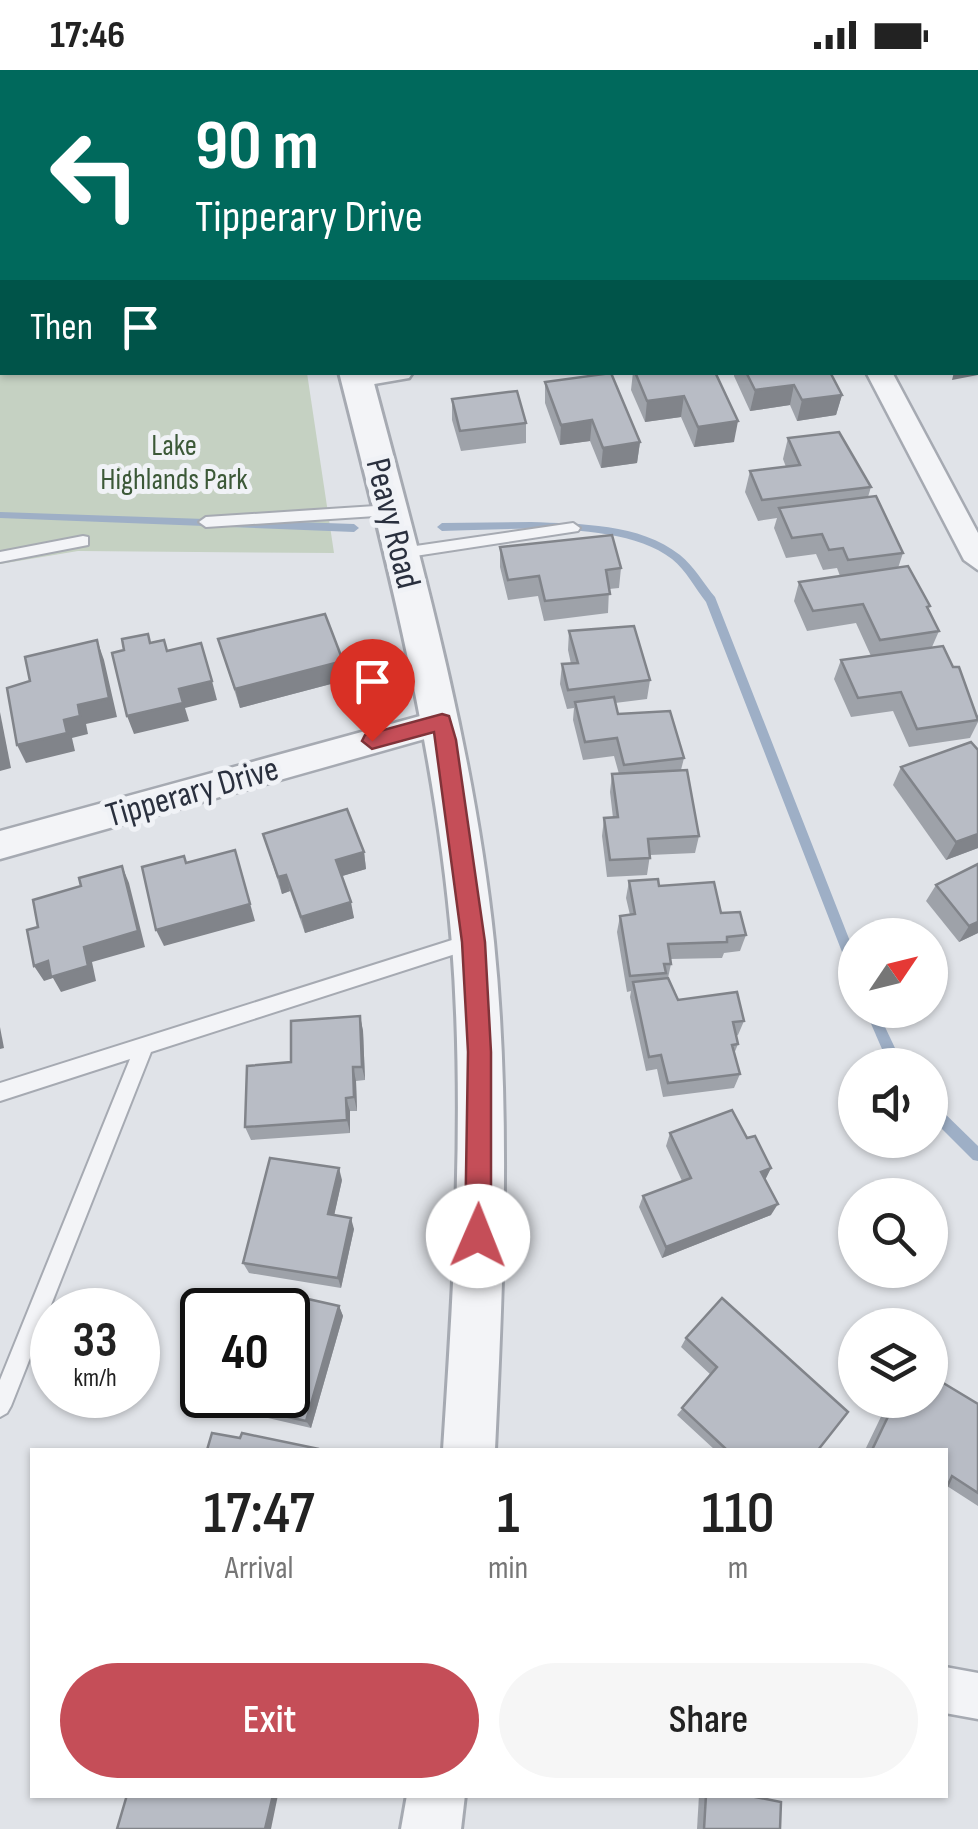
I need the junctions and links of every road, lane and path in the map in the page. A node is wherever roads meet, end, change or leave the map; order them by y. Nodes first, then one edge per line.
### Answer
1 (881, 375) edge
2 (356, 376) edge
3 (392, 510) junction
4 (206, 522) dead end
5 (572, 528) dead end
6 (84, 541) dead end
7 (402, 553) junction
8 (0, 557) edge
9 (978, 560) edge
10 (442, 722) junction
11 (0, 845) edge
12 (473, 942) junction
13 (144, 1046) junction
14 (0, 1092) edge
15 (0, 1406) edge
16 (469, 1448) edge
17 (948, 1691) edge
18 (978, 1696) edge
19 (435, 1798) edge
20 (430, 1829) edge

1 - 9 street
2 - 3 street, Peavy Road
3 - 4 lane
3 - 7 street, Peavy Road
5 - 7 lane
6 - 8 lane
7 - 10 street, Peavy Road
10 - 11 street, Tipperary Drive
10 - 12 street, Peavy Road
12 - 13 lane
12 - 16 street, Peavy Road
13 - 14 lane
13 - 15 lane
17 - 18 street
19 - 20 street

